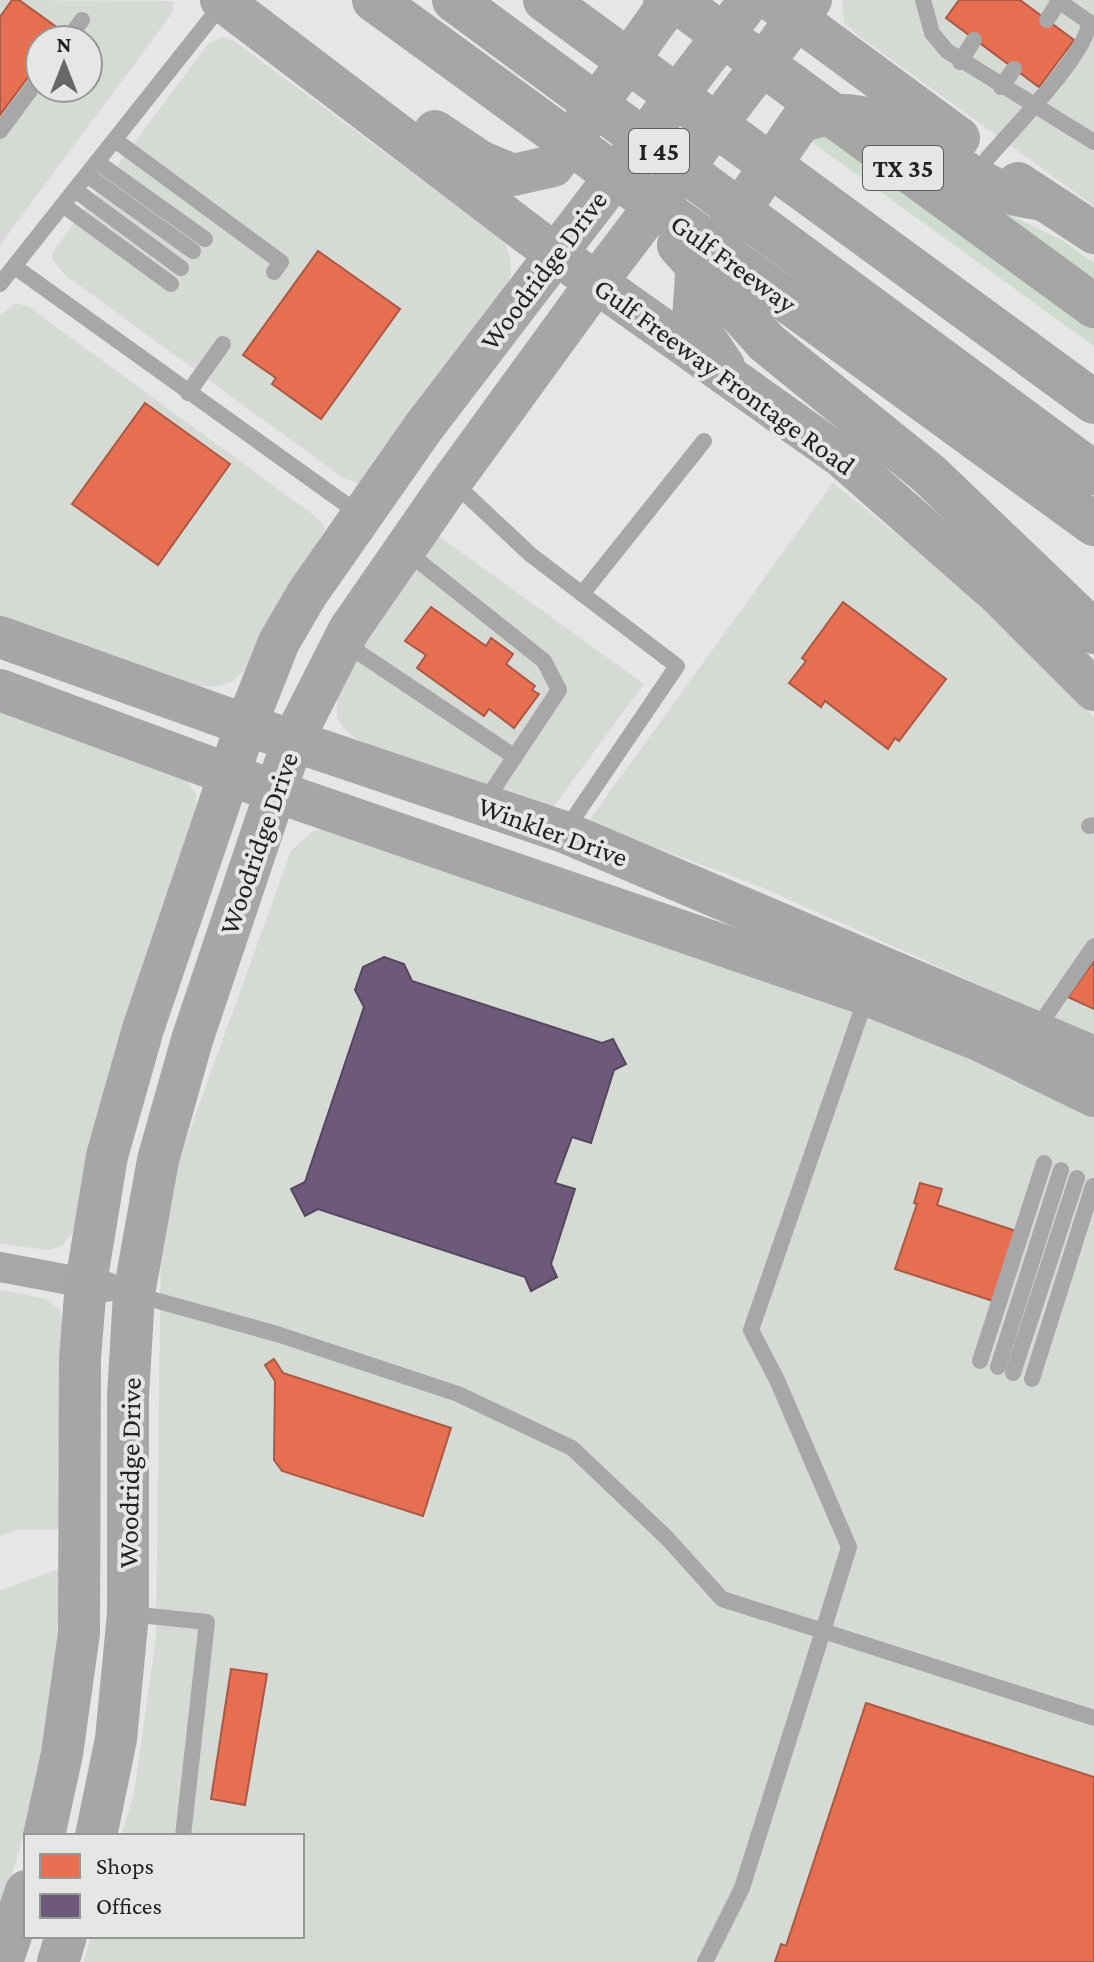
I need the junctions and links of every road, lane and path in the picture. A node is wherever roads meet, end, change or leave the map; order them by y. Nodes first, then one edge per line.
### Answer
1 (374, 0) edge
2 (454, 0) edge
3 (545, 0) edge
4 (665, 0) edge
5 (675, 0) edge
6 (750, 0) edge
7 (923, 0) edge
8 (1058, 1) edge
9 (226, 4) edge
10 (793, 6) edge
11 (82, 20) dead end
12 (1047, 20) dead end
13 (79, 24) edge
14 (974, 40) dead end
15 (960, 62) junction
16 (1014, 69) dead end
17 (1001, 87) junction
18 (24, 99) edge
19 (1032, 105) junction
20 (0, 131) edge
21 (115, 140) junction
22 (1094, 142) edge
23 (987, 159) junction
24 (92, 169) junction
25 (621, 181) junction
26 (75, 190) junction
27 (1042, 200) junction
28 (63, 205) junction
29 (1094, 233) edge
30 (199, 245) dead end
31 (555, 253) junction
32 (15, 267) junction
33 (181, 268) dead end
34 (274, 272) dead end
35 (596, 283) junction
36 (0, 284) edge
37 (171, 284) dead end
38 (1094, 306) edge
39 (223, 344) dead end
40 (744, 390) junction
41 (188, 393) junction
42 (1094, 402) edge
43 (956, 424) junction
44 (704, 441) dead end
45 (1094, 473) edge
46 (452, 481) junction
47 (363, 515) junction
48 (1094, 524) edge
49 (405, 550) junction
50 (1094, 555) edge
51 (582, 594) junction
52 (1094, 632) edge
53 (0, 637) edge
54 (343, 642) junction
55 (0, 690) edge
56 (1094, 690) edge
57 (246, 725) junction
58 (293, 740) junction
59 (515, 757) junction
60 (228, 773) junction
61 (274, 791) junction
62 (483, 805) junction
63 (564, 832) junction
64 (1094, 946) edge
65 (872, 979) junction
66 (1036, 1031) junction
67 (1094, 1057) edge
68 (1094, 1096) edge
69 (1044, 1163) dead end
70 (1061, 1170) dead end
71 (1077, 1178) dead end
72 (1093, 1186) edge
73 (0, 1267) edge
74 (109, 1288) junction
75 (980, 1361) dead end
76 (1032, 1379) dead end
77 (128, 1614) junction
78 (823, 1631) junction
79 (1094, 1718) edge
80 (44, 1834) edge
81 (96, 1834) edge
82 (183, 1834) edge
83 (24, 1897) edge
84 (65, 1938) edge
85 (2, 1962) edge
86 (58, 1962) edge
87 (705, 1962) edge

1 - 25 highway, Gulf Freeway / I 45
2 - 45 highway, Gulf Freeway / I 45
3 - 42 highway, I 45
4 - 9 main road
5 - 38 highway, TX 35
6 - 31 main road, Woodridge Drive
7 - 15 lane
8 - 12 lane
8 - 19 lane
9 - 21 lane
9 - 31 main road, Gulf Freeway Frontage Road
10 - 23 main road
10 - 35 main road, Woodridge Drive
11 - 13 lane
14 - 15 lane
15 - 17 lane
16 - 17 lane
17 - 19 lane
18 - 20 lane
19 - 22 lane
19 - 23 lane
21 - 24 lane
21 - 34 lane
23 - 27 main road
24 - 26 lane
24 - 30 lane
25 - 43 highway, Gulf Freeway / I 45
25 - 52 highway
26 - 28 lane
26 - 33 lane
27 - 29 main road
27 - 40 main road
28 - 32 lane
28 - 37 lane
31 - 35 main road, Gulf Freeway Frontage Road
31 - 47 main road, Woodridge Drive
32 - 36 lane
32 - 41 lane
35 - 40 main road, Gulf Freeway Frontage Road
35 - 46 main road, Woodridge Drive
39 - 41 lane
40 - 56 main road, Gulf Freeway Frontage Road
41 - 47 lane
43 - 48 highway, Gulf Freeway / I 45
43 - 50 highway
44 - 51 lane
46 - 49 main road, Woodridge Drive
46 - 51 lane
47 - 57 main road, Woodridge Drive
49 - 54 main road, Woodridge Drive
49 - 59 lane
51 - 63 lane
53 - 57 main road, Winkler Drive
54 - 58 main road, Woodridge Drive
54 - 59 lane
55 - 60 main road, Winkler Drive
57 - 58 main road, Winkler Drive
57 - 60 main road, Woodridge Drive
58 - 61 main road, Woodridge Drive
58 - 62 main road, Winkler Drive
59 - 62 lane
60 - 61 main road, Winkler Drive
60 - 74 main road, Woodridge Drive
61 - 65 main road, Winkler Drive
61 - 74 main road, Woodridge Drive
62 - 63 main road, Winkler Drive
63 - 65 main road, Winkler Drive
64 - 66 lane
65 - 66 main road, Winkler Drive
65 - 68 main road, Winkler Drive
65 - 78 lane
66 - 67 main road, Winkler Drive
69 - 75 lane
70 - 71 lane
72 - 76 lane
73 - 74 street
74 - 77 main road, Woodridge Drive
74 - 78 lane
74 - 80 main road, Woodridge Drive
77 - 81 main road, Woodridge Drive
77 - 82 lane
78 - 79 lane
78 - 87 lane
83 - 85 main road
84 - 86 main road

